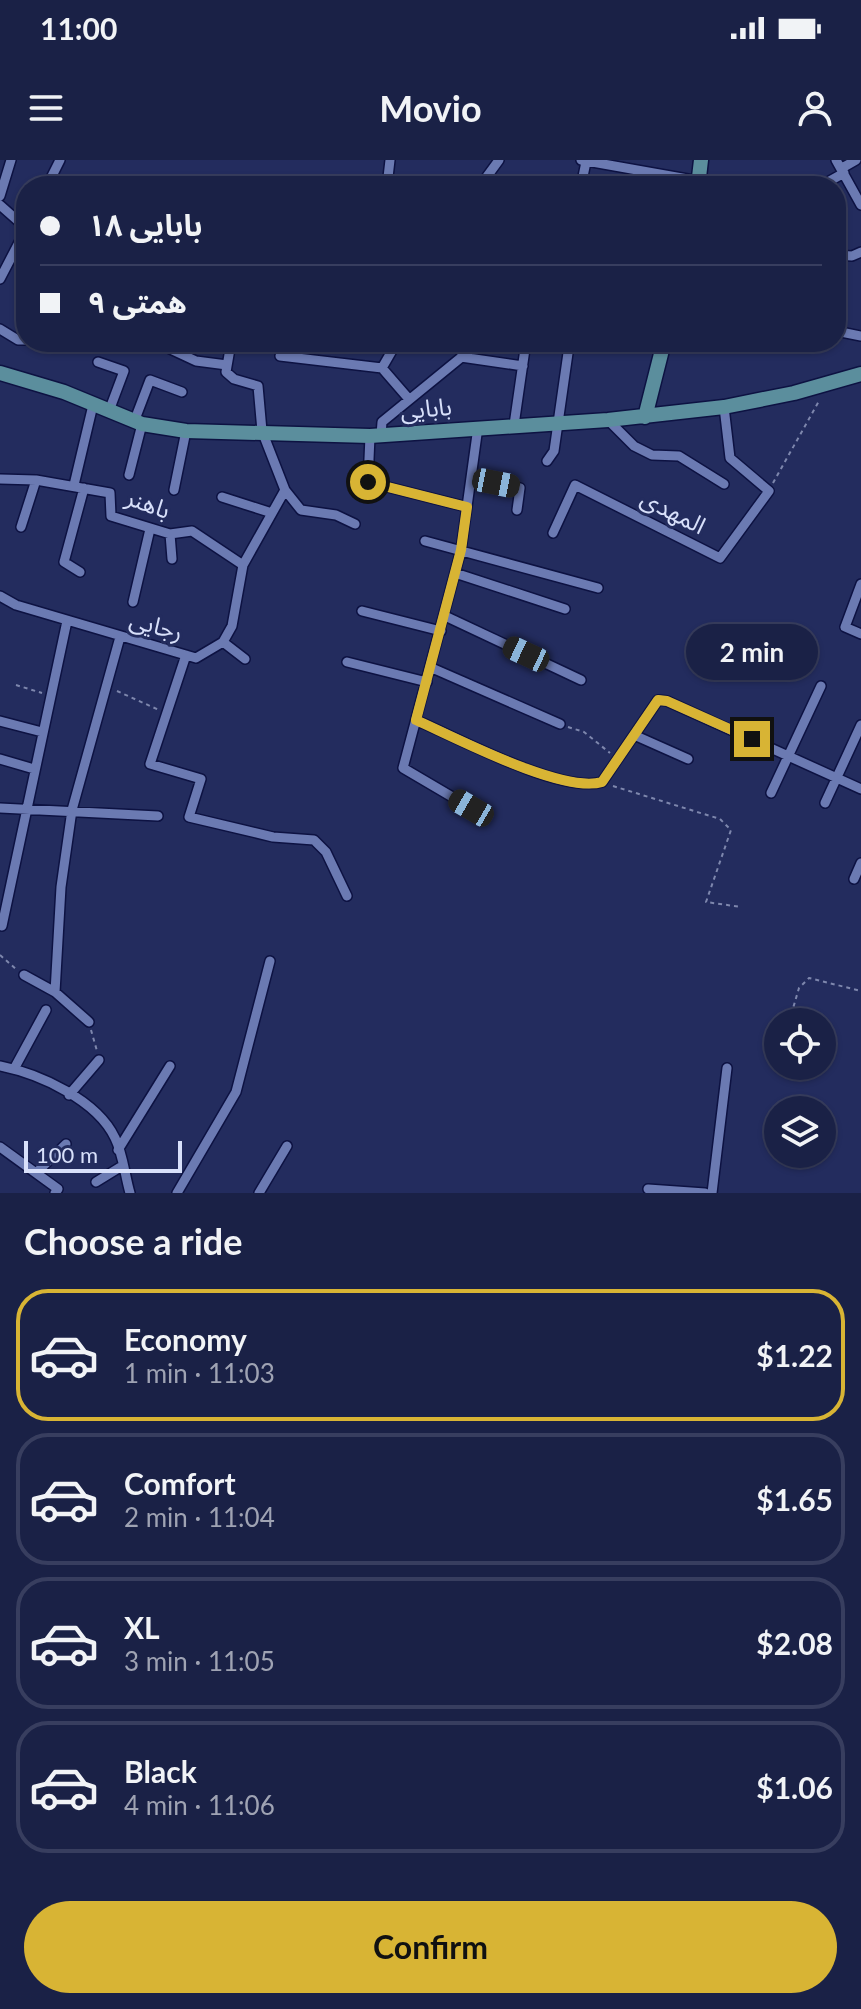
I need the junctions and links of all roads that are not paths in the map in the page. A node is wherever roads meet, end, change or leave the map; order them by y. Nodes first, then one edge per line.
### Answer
1 (11, 160) edge
2 (856, 160) edge
3 (584, 161) edge
4 (612, 163) edge
5 (841, 167) edge
6 (665, 176) edge
7 (846, 176) edge
8 (0, 196) edge
9 (0, 205) edge
10 (861, 205) edge
11 (16, 220) edge
12 (16, 248) edge
13 (0, 279) edge
14 (177, 352) edge
15 (229, 352) edge
16 (391, 352) edge
17 (467, 352) edge
18 (525, 352) edge
19 (568, 352) edge
20 (661, 352) edge
21 (280, 356) dead end
22 (461, 357) junction
23 (98, 362) dead end
24 (227, 365) junction
25 (523, 366) junction
26 (382, 368) junction
27 (0, 373) edge
28 (861, 374) edge
29 (182, 392) dead end
30 (408, 398) junction
31 (93, 405) junction
32 (724, 407) junction
33 (109, 411) junction
34 (645, 417) junction
35 (608, 420) junction
36 (138, 423) junction
37 (558, 423) junction
38 (514, 425) junction
39 (478, 427) junction
40 (186, 431) junction
41 (262, 431) junction
42 (376, 435) junction
43 (547, 461) dead end
44 (129, 475) dead end
45 (472, 478) junction
46 (0, 479) edge
47 (36, 480) junction
48 (724, 484) dead end
49 (74, 485) junction
50 (84, 488) junction
51 (174, 490) dead end
52 (285, 490) junction
53 (222, 497) dead end
54 (467, 507) junction
55 (517, 510) dead end
56 (272, 513) junction
57 (355, 524) dead end
58 (21, 527) dead end
59 (150, 529) junction
60 (553, 533) dead end
61 (170, 534) junction
62 (425, 541) dead end
63 (461, 550) junction
64 (172, 559) dead end
65 (243, 565) junction
66 (80, 572) dead end
67 (455, 573) junction
68 (861, 584) edge
69 (598, 588) dead end
70 (0, 596) edge
71 (133, 602) dead end
72 (565, 609) dead end
73 (362, 611) dead end
74 (445, 616) junction
75 (67, 621) junction
76 (441, 631) junction
77 (861, 634) edge
78 (120, 637) junction
79 (223, 642) junction
80 (186, 655) junction
81 (245, 659) dead end
82 (347, 662) dead end
83 (432, 668) junction
84 (581, 680) dead end
85 (427, 682) junction
86 (821, 686) dead end
87 (416, 720) junction
88 (0, 721) edge
89 (560, 724) road end
90 (861, 725) edge
91 (42, 732) junction
92 (634, 735) junction
93 (789, 756) junction
94 (0, 759) edge
95 (688, 759) dead end
96 (34, 769) junction
97 (838, 778) junction
98 (861, 789) edge
99 (771, 793) dead end
100 (825, 803) dead end
101 (0, 808) edge
102 (471, 808) dead end
103 (26, 809) junction
104 (72, 810) junction
105 (158, 816) dead end
106 (861, 863) edge
107 (854, 879) dead end
108 (347, 896) dead end
109 (2, 926) edge
110 (270, 961) dead end
111 (24, 975) road end
112 (55, 992) junction
113 (46, 1010) dead end
114 (89, 1022) road end
115 (99, 1060) road end
116 (0, 1066) edge
117 (170, 1066) dead end
118 (727, 1068) dead end
119 (14, 1069) junction
120 (69, 1095) junction
121 (66, 1144) dead end
122 (287, 1146) dead end
123 (0, 1147) edge
124 (118, 1150) junction
125 (122, 1166) junction
126 (36, 1173) junction
127 (96, 1182) dead end
128 (648, 1189) dead end
129 (55, 1193) edge
130 (130, 1193) edge
131 (177, 1193) edge
132 (259, 1193) edge
133 (705, 1193) edge
134 (712, 1193) edge

1 - 8 street
2 - 5 street
3 - 4 street
4 - 6 street
7 - 10 street
9 - 11 street
12 - 13 street
14 - 24 street
15 - 24 street
16 - 26 street
17 - 22 street
18 - 25 street
19 - 37 street
20 - 34 main road
21 - 26 street
22 - 25 street
22 - 30 street
23 - 33 street
24 - 41 street
25 - 38 street
26 - 30 street
27 - 31 main road, بابایی
28 - 32 main road, بابایی
29 - 36 street
30 - 42 street
31 - 33 main road, بابایی
31 - 49 street
32 - 34 main road, بابایی
32 - 60 street, المهدی
33 - 36 main road, بابایی
34 - 35 main road, بابایی
35 - 37 main road, بابایی
35 - 48 street
36 - 40 main road, بابایی
36 - 44 street
37 - 38 main road, بابایی
37 - 43 street
38 - 39 main road, بابایی
39 - 42 main road, بابایی
39 - 45 street
40 - 41 main road, بابایی
40 - 51 street
41 - 42 main road, بابایی
41 - 52 street
42 - 54 street
45 - 54 street
45 - 55 street
46 - 47 street, باهنر
47 - 49 street, باهنر
47 - 58 street
49 - 50 street, باهنر
50 - 59 street, باهنر
50 - 66 street
52 - 56 street
52 - 57 street
53 - 56 street
54 - 63 street
56 - 65 street
59 - 61 street, باهنر
59 - 71 street
61 - 64 street
61 - 65 street, باهنر
62 - 63 street
63 - 67 street
63 - 69 street
65 - 79 street
67 - 72 street
67 - 74 street
68 - 77 street
70 - 75 street, رجایی
73 - 76 street
74 - 76 street
74 - 84 street
75 - 78 street, رجایی
75 - 91 street
76 - 83 street
78 - 80 street, رجایی
78 - 104 street
79 - 80 street, رجایی
79 - 81 street
80 - 108 street
82 - 85 street
83 - 85 street
83 - 89 street
85 - 87 street
86 - 93 street
87 - 92 street
87 - 102 street
88 - 91 street
90 - 97 street
91 - 96 street
92 - 93 street
92 - 95 street
93 - 97 street
93 - 99 street
94 - 96 street
96 - 103 street
97 - 98 street
97 - 100 street
101 - 103 street
103 - 104 street
103 - 109 street
104 - 105 street
104 - 112 street
106 - 107 street
110 - 131 street
111 - 112 street
112 - 114 street
113 - 119 street
115 - 120 street
116 - 119 street
117 - 124 street
118 - 134 street
119 - 120 street
120 - 124 street
121 - 126 street
122 - 132 street
123 - 126 street
124 - 125 street
125 - 127 street
125 - 130 street
126 - 129 street
128 - 133 street

